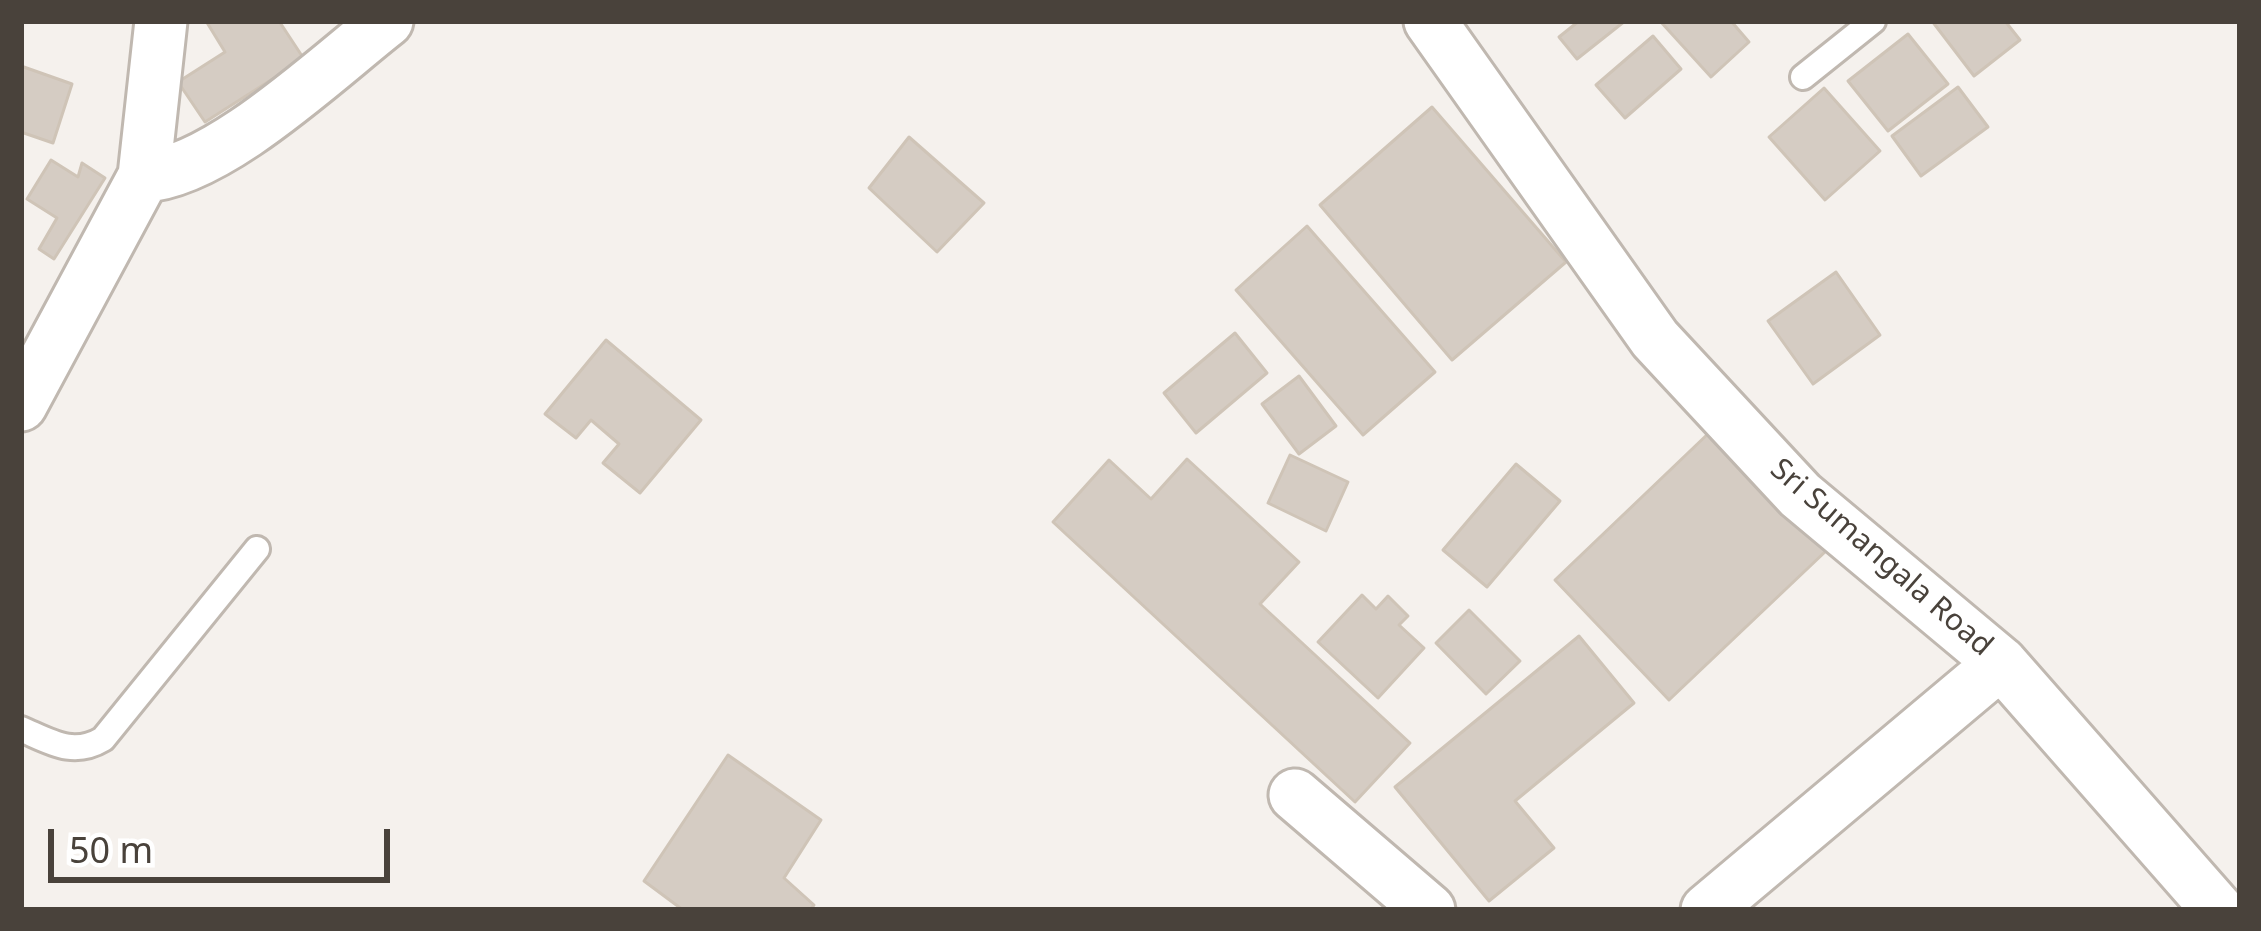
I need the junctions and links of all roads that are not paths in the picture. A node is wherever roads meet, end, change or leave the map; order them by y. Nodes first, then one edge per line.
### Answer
1 (161, 21) edge
2 (387, 21) edge
3 (1430, 21) edge
4 (1873, 21) edge
5 (1802, 77) dead end
6 (144, 176) junction
7 (21, 406) edge
8 (257, 549) dead end
9 (2001, 663) junction
10 (21, 729) edge
11 (1295, 795) dead end
12 (1429, 910) edge
13 (1707, 910) edge
14 (2218, 910) edge

1 - 6 street
2 - 6 street
3 - 9 street, Sri Sumangala Road
4 - 5 lane
6 - 7 street
8 - 10 lane
9 - 13 street
9 - 14 street, Sri Sumangala Road
11 - 12 street

